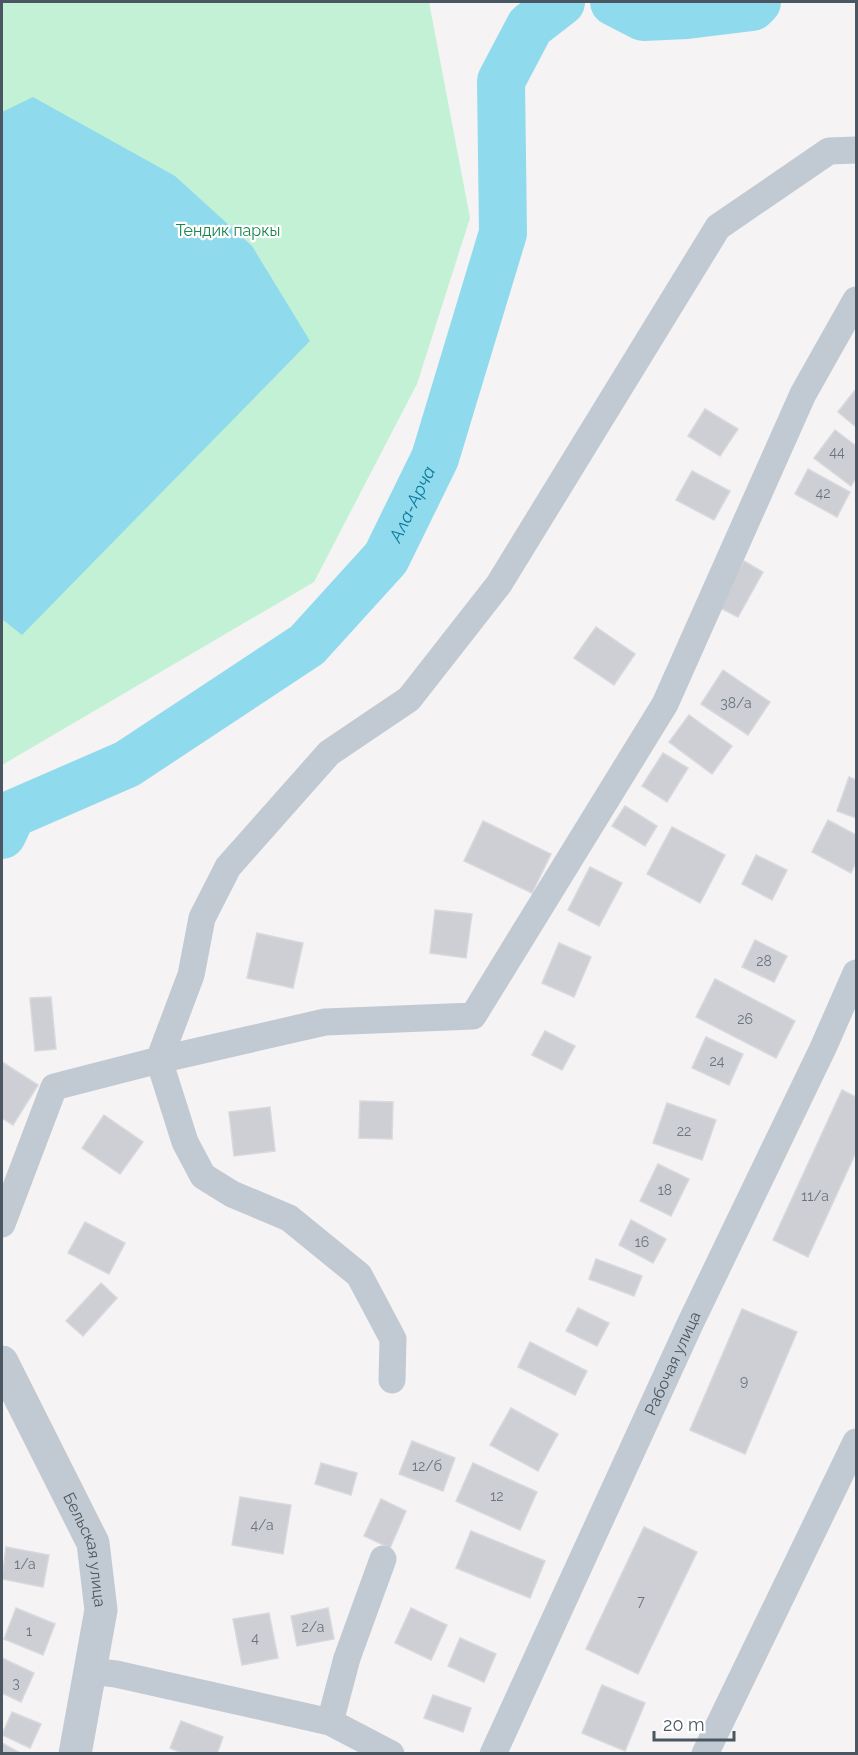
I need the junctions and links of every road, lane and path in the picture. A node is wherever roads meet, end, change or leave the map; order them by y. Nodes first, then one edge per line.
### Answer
1 (856, 150) edge
2 (856, 300) edge
3 (856, 973) edge
4 (159, 1060) junction
5 (2, 1224) edge
6 (2, 1362) edge
7 (392, 1380) dead end
8 (856, 1442) edge
9 (383, 1559) dead end
10 (90, 1671) junction
11 (330, 1722) junction
12 (75, 1754) edge
13 (391, 1754) edge
14 (493, 1754) edge
15 (705, 1754) edge

1 - 4 street
2 - 4 street
3 - 14 street, Рабочая улица
4 - 5 street
4 - 7 street
6 - 10 street, Бельская улица
8 - 15 street
9 - 11 street
10 - 11 street
10 - 12 street, Бельская улица
11 - 13 street

